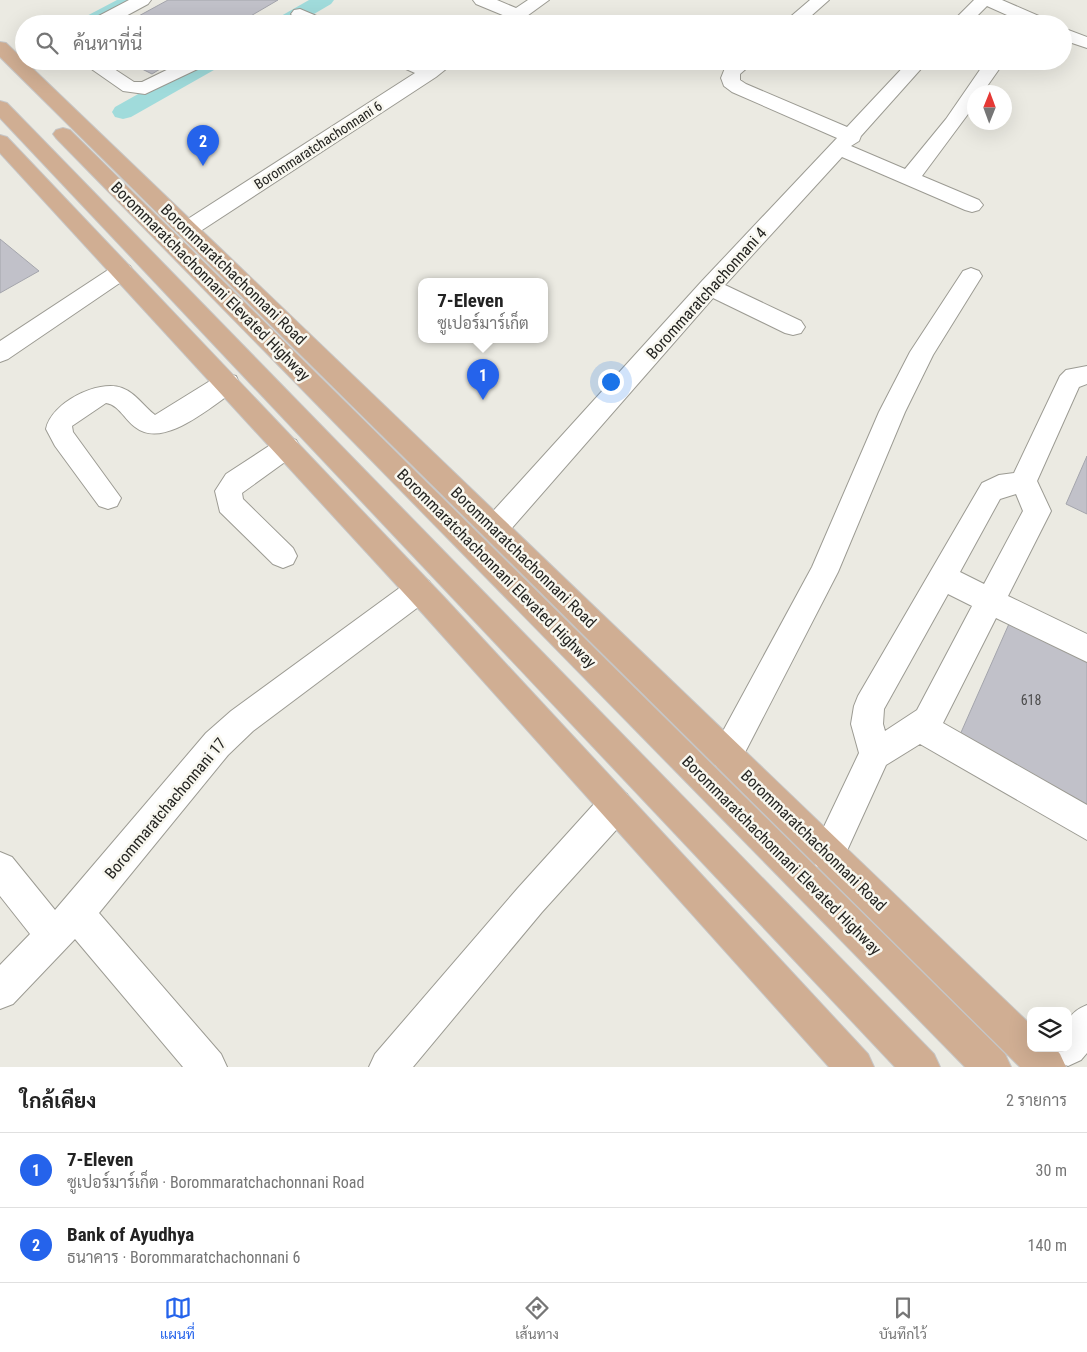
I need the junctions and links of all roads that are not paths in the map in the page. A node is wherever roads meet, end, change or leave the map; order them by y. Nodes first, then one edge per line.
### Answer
1 (142, 0) edge
2 (482, 0) edge
3 (540, 0) edge
4 (820, 0) edge
5 (986, 0) edge
6 (114, 15) edge
7 (505, 15) edge
8 (517, 15) edge
9 (802, 15) edge
10 (969, 15) edge
11 (1021, 15) edge
12 (1072, 37) edge
13 (1087, 43) edge
14 (20, 70) edge
15 (20, 70) edge
16 (103, 70) edge
17 (181, 70) edge
18 (423, 70) edge
19 (434, 70) edge
20 (735, 70) edge
21 (911, 70) edge
22 (990, 70) edge
23 (429, 73) junction
24 (0, 107) edge
25 (0, 141) edge
26 (846, 143) junction
27 (909, 178) junction
28 (972, 206) dead end
29 (188, 229) junction
30 (122, 271) junction
31 (971, 276) dead end
32 (710, 287) junction
33 (794, 327) dead end
34 (0, 353) edge
35 (1087, 375) edge
36 (227, 383) junction
37 (287, 447) junction
38 (1023, 482) junction
39 (108, 498) dead end
40 (495, 528) junction
41 (283, 556) dead end
42 (944, 578) junction
43 (419, 590) junction
44 (989, 602) junction
45 (1087, 649) edge
46 (920, 728) junction
47 (874, 754) junction
48 (727, 755) junction
49 (615, 806) junction
50 (1087, 823) edge
51 (828, 854) junction
52 (0, 869) edge
53 (64, 924) junction
54 (0, 991) edge
55 (1087, 1024) edge
56 (1072, 1043) edge
57 (1065, 1052) edge
58 (391, 1064) edge
59 (208, 1067) edge
60 (855, 1067) edge
61 (921, 1067) edge
62 (992, 1067) edge
63 (1047, 1067) edge
64 (1052, 1067) edge

1 - 6 street
2 - 7 street
3 - 8 street
4 - 9 street
5 - 10 street
5 - 11 street
12 - 13 street
14 - 29 main road, Borommaratchachonnani Road
15 - 62 main road, Borommaratchachonnani Elevated Highway
16 - 17 street
18 - 23 street
19 - 23 street, Borommaratchachonnani 6
20 - 26 street
21 - 26 street, Borommaratchachonnani 4
22 - 27 street
23 - 29 street, Borommaratchachonnani 6
24 - 61 main road, Borommaratchachonnani Elevated Highway
25 - 30 main road
26 - 27 street
26 - 32 street, Borommaratchachonnani 4
27 - 28 street
29 - 40 main road, Borommaratchachonnani Road
30 - 34 street
30 - 36 main road
31 - 48 street
32 - 33 street
32 - 40 street, Borommaratchachonnani 4
35 - 38 street
36 - 37 main road
36 - 39 street
37 - 41 street
37 - 43 main road
38 - 42 street
38 - 44 street
40 - 48 main road, Borommaratchachonnani Road
42 - 44 street
42 - 47 street
43 - 49 main road
43 - 53 street, Borommaratchachonnani 17
44 - 45 street
44 - 46 street
46 - 47 street
46 - 50 street
47 - 51 street
48 - 51 main road, Borommaratchachonnani Road
49 - 58 street
49 - 60 main road
51 - 63 main road, Borommaratchachonnani Road
52 - 53 street
53 - 54 street, Borommaratchachonnani 17
53 - 59 street
55 - 56 street
57 - 64 street

